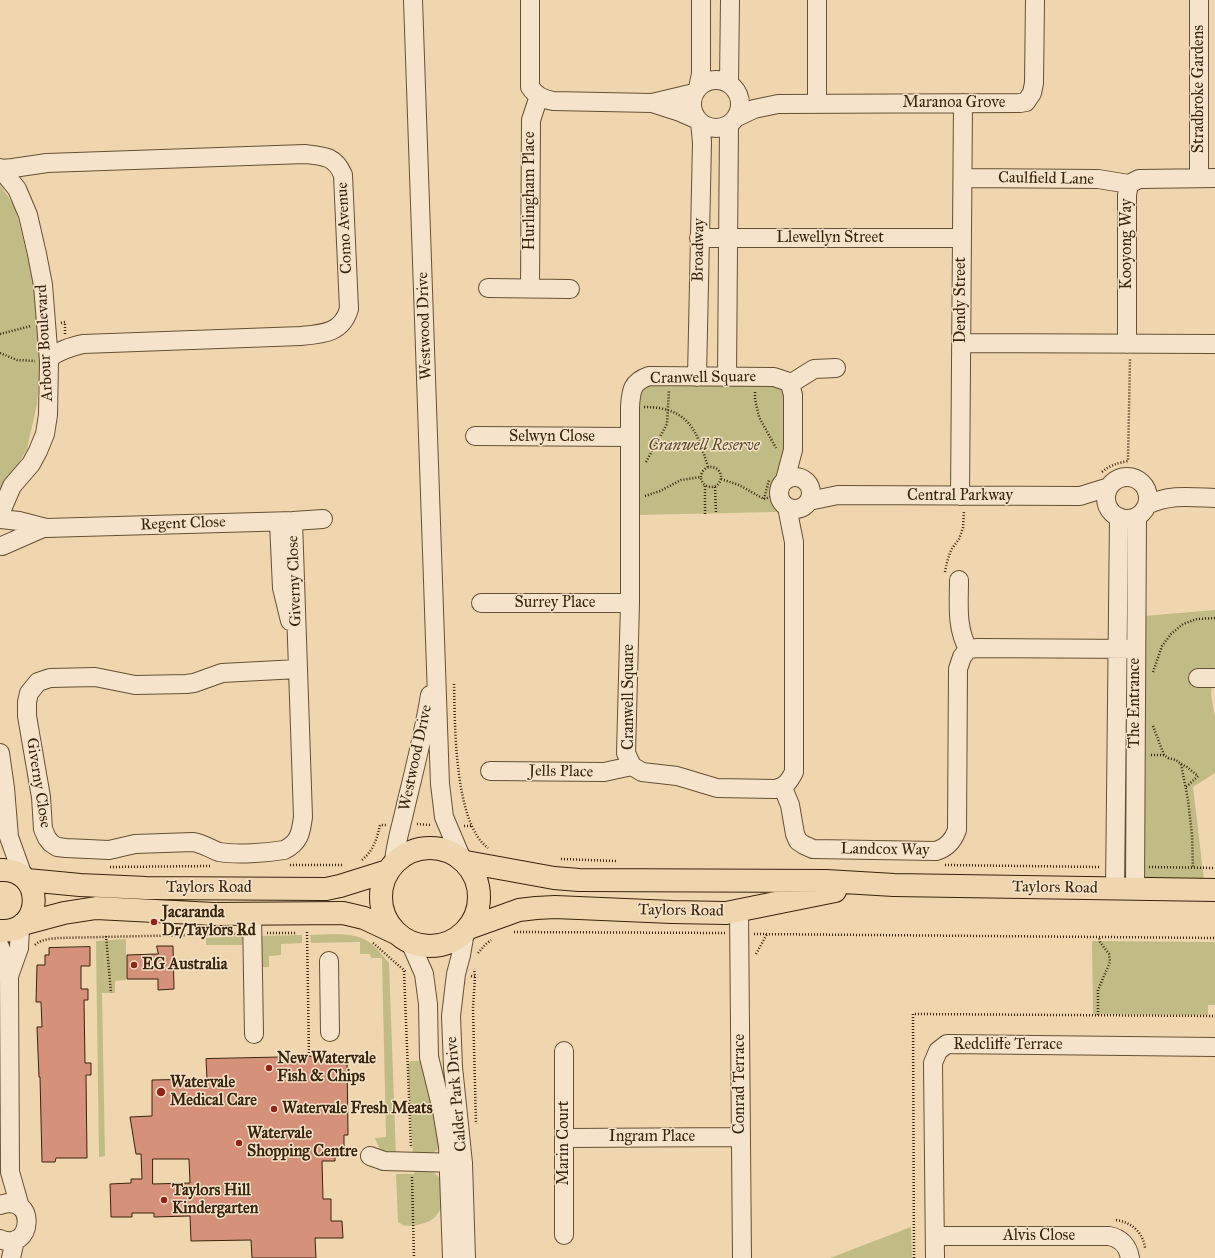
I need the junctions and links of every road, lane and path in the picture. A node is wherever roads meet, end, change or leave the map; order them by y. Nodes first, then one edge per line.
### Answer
1 (413, 0) edge
2 (530, 0) edge
3 (701, 0) edge
4 (730, 0) edge
5 (817, 0) edge
6 (1035, 0) edge
7 (1200, 0) edge
8 (1207, 29) edge
9 (732, 86) junction
10 (696, 90) junction
11 (539, 96) junction
12 (652, 103) junction
13 (963, 103) junction
14 (778, 104) junction
15 (817, 104) junction
16 (698, 120) junction
17 (733, 121) junction
18 (47, 163) junction
19 (0, 168) edge
20 (963, 178) junction
21 (1207, 178) edge
22 (1129, 184) junction
23 (17, 189) junction
24 (699, 238) junction
25 (728, 238) junction
26 (961, 238) junction
27 (488, 288) dead end
28 (530, 288) junction
29 (570, 289) dead end
30 (48, 332) junction
31 (961, 343) junction
32 (83, 344) junction
33 (1129, 344) junction
34 (1215, 344) edge
35 (0, 353) edge
36 (49, 360) junction
37 (836, 368) dead end
38 (668, 377) junction
39 (697, 377) junction
40 (727, 377) junction
41 (756, 377) junction
42 (790, 384) junction
43 (630, 406) junction
44 (669, 411) junction
45 (475, 436) dead end
46 (629, 437) junction
47 (785, 450) junction
48 (708, 467) junction
49 (645, 468) dead end
50 (701, 477) junction
51 (721, 479) junction
52 (1105, 481) junction
53 (706, 486) junction
54 (715, 487) junction
55 (644, 489) dead end
56 (790, 492) junction
57 (960, 496) junction
58 (1082, 496) junction
59 (1215, 498) edge
60 (1143, 503) junction
61 (716, 512) dead end
62 (1113, 512) junction
63 (0, 514) edge
64 (705, 514) dead end
65 (323, 519) dead end
66 (0, 520) edge
67 (286, 521) junction
68 (43, 528) junction
69 (1, 549) edge
70 (959, 580) joint
71 (481, 603) dead end
72 (630, 603) junction
73 (1215, 618) edge
74 (968, 649) junction
75 (1118, 649) junction
76 (1136, 649) junction
77 (436, 652) junction
78 (298, 668) junction
79 (1151, 676) dead end
80 (454, 680) dead end
81 (1152, 721) dead end
82 (0, 753) edge
83 (1181, 764) junction
84 (632, 766) junction
85 (490, 770) dead end
86 (1186, 787) junction
87 (783, 788) junction
88 (402, 824) junction
89 (449, 826) junction
90 (472, 826) junction
91 (493, 850) dead end
92 (464, 860) junction
93 (285, 865) dead end
94 (103, 866) dead end
95 (214, 866) dead end
96 (391, 867) junction
97 (1193, 868) dead end
98 (0, 870) edge
99 (352, 874) junction
100 (25, 878) junction
101 (739, 881) junction
102 (894, 885) junction
103 (1125, 889) junction
104 (1215, 890) edge
105 (739, 910) junction
106 (505, 915) junction
107 (252, 924) junction
108 (14, 927) edge
109 (467, 930) junction
110 (307, 932) junction
111 (314, 932) dead end
112 (740, 933) junction
113 (106, 936) junction
114 (496, 937) dead end
115 (1099, 937) junction
116 (404, 938) junction
117 (1215, 938) edge
118 (369, 940) dead end
119 (0, 947) edge
120 (19, 948) junction
121 (476, 958) dead end
122 (329, 961) dead end
123 (473, 963) dead end
124 (404, 971) junction
125 (424, 974) junction
126 (456, 974) junction
127 (9, 976) junction
128 (475, 977) junction
129 (111, 993) dead end
130 (1098, 1015) junction
131 (1215, 1016) edge
132 (330, 1032) dead end
133 (254, 1034) dead end
134 (1215, 1046) edge
135 (564, 1051) dead end
136 (309, 1057) dead end
137 (476, 1127) dead end
138 (740, 1137) junction
139 (564, 1138) junction
140 (370, 1156) dead end
141 (412, 1162) junction
142 (455, 1162) junction
143 (10, 1172) junction
144 (0, 1205) edge
145 (20, 1207) junction
146 (564, 1235) dead end
147 (935, 1236) junction
148 (5, 1241) edge
149 (4, 1258) edge
150 (11, 1258) edge
151 (414, 1258) edge
152 (452, 1258) edge
153 (466, 1258) edge
154 (742, 1258) edge
155 (914, 1258) edge
156 (935, 1258) edge
157 (1130, 1258) edge

1 - 77 street, Westwood Drive
2 - 11 street
3 - 10 street
4 - 9 street
5 - 15 street
6 - 13 street, Maranoa Grove
7 - 8 street, Stradbroke Gardens
8 - 21 street, Stradbroke Gardens
9 - 10 street
9 - 14 street, Maranoa Grove
9 - 17 street
10 - 12 street
10 - 16 street
11 - 12 street
11 - 28 street, Hurlingham Place
12 - 16 street
13 - 15 street, Maranoa Grove
13 - 20 street, Dendy Street
14 - 15 street, Maranoa Grove
14 - 17 street, Maranoa Grove
16 - 17 street
16 - 24 street, Broadway
17 - 25 street, Broadway
18 - 19 street, Como Avenue
18 - 23 street, Como Avenue
18 - 32 street, Como Avenue
19 - 23 street, Arbour Boulevard
20 - 22 street, Caulfield Lane
20 - 26 street, Dendy Street
21 - 22 street, Kooyong Way
22 - 33 street, Kooyong Way
23 - 30 street, Arbour Boulevard
24 - 25 street, Llewellyn Street
24 - 39 street, Broadway
25 - 26 street, Llewellyn Street
25 - 40 street, Broadway
26 - 31 street, Dendy Street
27 - 28 street
28 - 29 street
30 - 32 street, Como Avenue
30 - 36 street, Arbour Boulevard
31 - 33 street
31 - 57 street, Dendy Street
32 - 36 street, Como Avenue
33 - 34 street
33 - 52 path
35 - 36 path
36 - 63 street, Arbour Boulevard
37 - 42 street
38 - 39 street, Cranwell Square
38 - 43 street, Cranwell Square
38 - 44 path
39 - 40 street, Cranwell Square
40 - 41 street, Cranwell Square
41 - 42 street, Cranwell Square
41 - 47 path
42 - 47 street
43 - 44 path
43 - 46 street, Cranwell Square
44 - 48 path
44 - 49 path
45 - 46 street, Selwyn Close
46 - 72 street, Cranwell Square
47 - 56 street
48 - 50 path
48 - 51 path
50 - 53 path
50 - 55 path
51 - 54 path
51 - 56 path
52 - 58 street, Central Parkway
52 - 60 street
52 - 62 street
53 - 54 path
53 - 64 path
54 - 61 path
56 - 57 street, Central Parkway
56 - 87 street
57 - 58 street, Central Parkway
57 - 70 path
58 - 62 street, Central Parkway
59 - 60 street
60 - 62 street
60 - 76 street, The Entrance
62 - 75 street, The Entrance
65 - 67 street, Regent Close
66 - 68 street, Regent Close
66 - 69 street
67 - 68 street, Regent Close
67 - 78 street, Giverny Close
68 - 69 street, Regent Close
70 - 74 street
71 - 72 street, Surrey Place
72 - 84 street, Cranwell Square
73 - 79 path
74 - 75 street
74 - 87 street, Landcox Way
75 - 76 street
75 - 103 street, The Entrance
76 - 103 street, The Entrance
77 - 88 street, Westwood Drive
77 - 89 street, Westwood Drive
78 - 78 street, Giverny Close
80 - 90 path
81 - 83 path
82 - 100 street
83 - 86 path
83 - 86 path
84 - 85 street, Jells Place
84 - 87 street, Cranwell Square
86 - 97 path
88 - 89 path
88 - 96 street, Westwood Drive
88 - 99 path
89 - 90 path
89 - 92 street, Westwood Drive
90 - 91 path
92 - 96 main road
92 - 101 main road, Taylors Road
92 - 109 main road
93 - 99 path
94 - 95 path
96 - 99 main road, Taylors Road
96 - 116 main road
98 - 100 main road, Taylors Road
99 - 100 main road, Taylors Road
100 - 108 main road
101 - 102 main road, Taylors Road
101 - 105 main road
102 - 103 main road, Taylors Road
102 - 105 main road, Taylors Road
103 - 104 main road, Taylors Road
105 - 106 main road, Taylors Road
105 - 112 street, Conrad Terrace
106 - 109 main road, Taylors Road
106 - 112 path
107 - 108 main road, Taylors Road
107 - 110 path
107 - 113 path
107 - 116 main road, Taylors Road
107 - 133 street
108 - 120 street
109 - 116 main road
109 - 126 street, Calder Park Drive
110 - 111 path
110 - 136 path
112 - 115 path
112 - 138 street, Conrad Terrace
113 - 120 path
113 - 129 path
114 - 121 path
115 - 117 path
115 - 130 path
116 - 125 street, Calder Park Drive
118 - 124 path
119 - 127 street
120 - 127 street
122 - 132 street
123 - 128 path
124 - 125 path
124 - 141 path
125 - 142 street, Calder Park Drive
126 - 128 path
126 - 142 street, Calder Park Drive
127 - 143 street
128 - 137 path
130 - 131 path
130 - 155 path
134 - 147 street, Redcliffe Terrace
135 - 139 street, Marin Court
138 - 139 street, Ingram Place
138 - 154 street, Conrad Terrace
139 - 146 street, Marin Court
140 - 141 street
141 - 142 street
141 - 151 path
142 - 152 street, Calder Park Drive
142 - 153 street, Calder Park Drive
143 - 144 street
143 - 145 street
144 - 145 street
145 - 148 street
147 - 156 street, Redcliffe Terrace
147 - 157 street, Alvis Close
148 - 149 street
148 - 150 street

